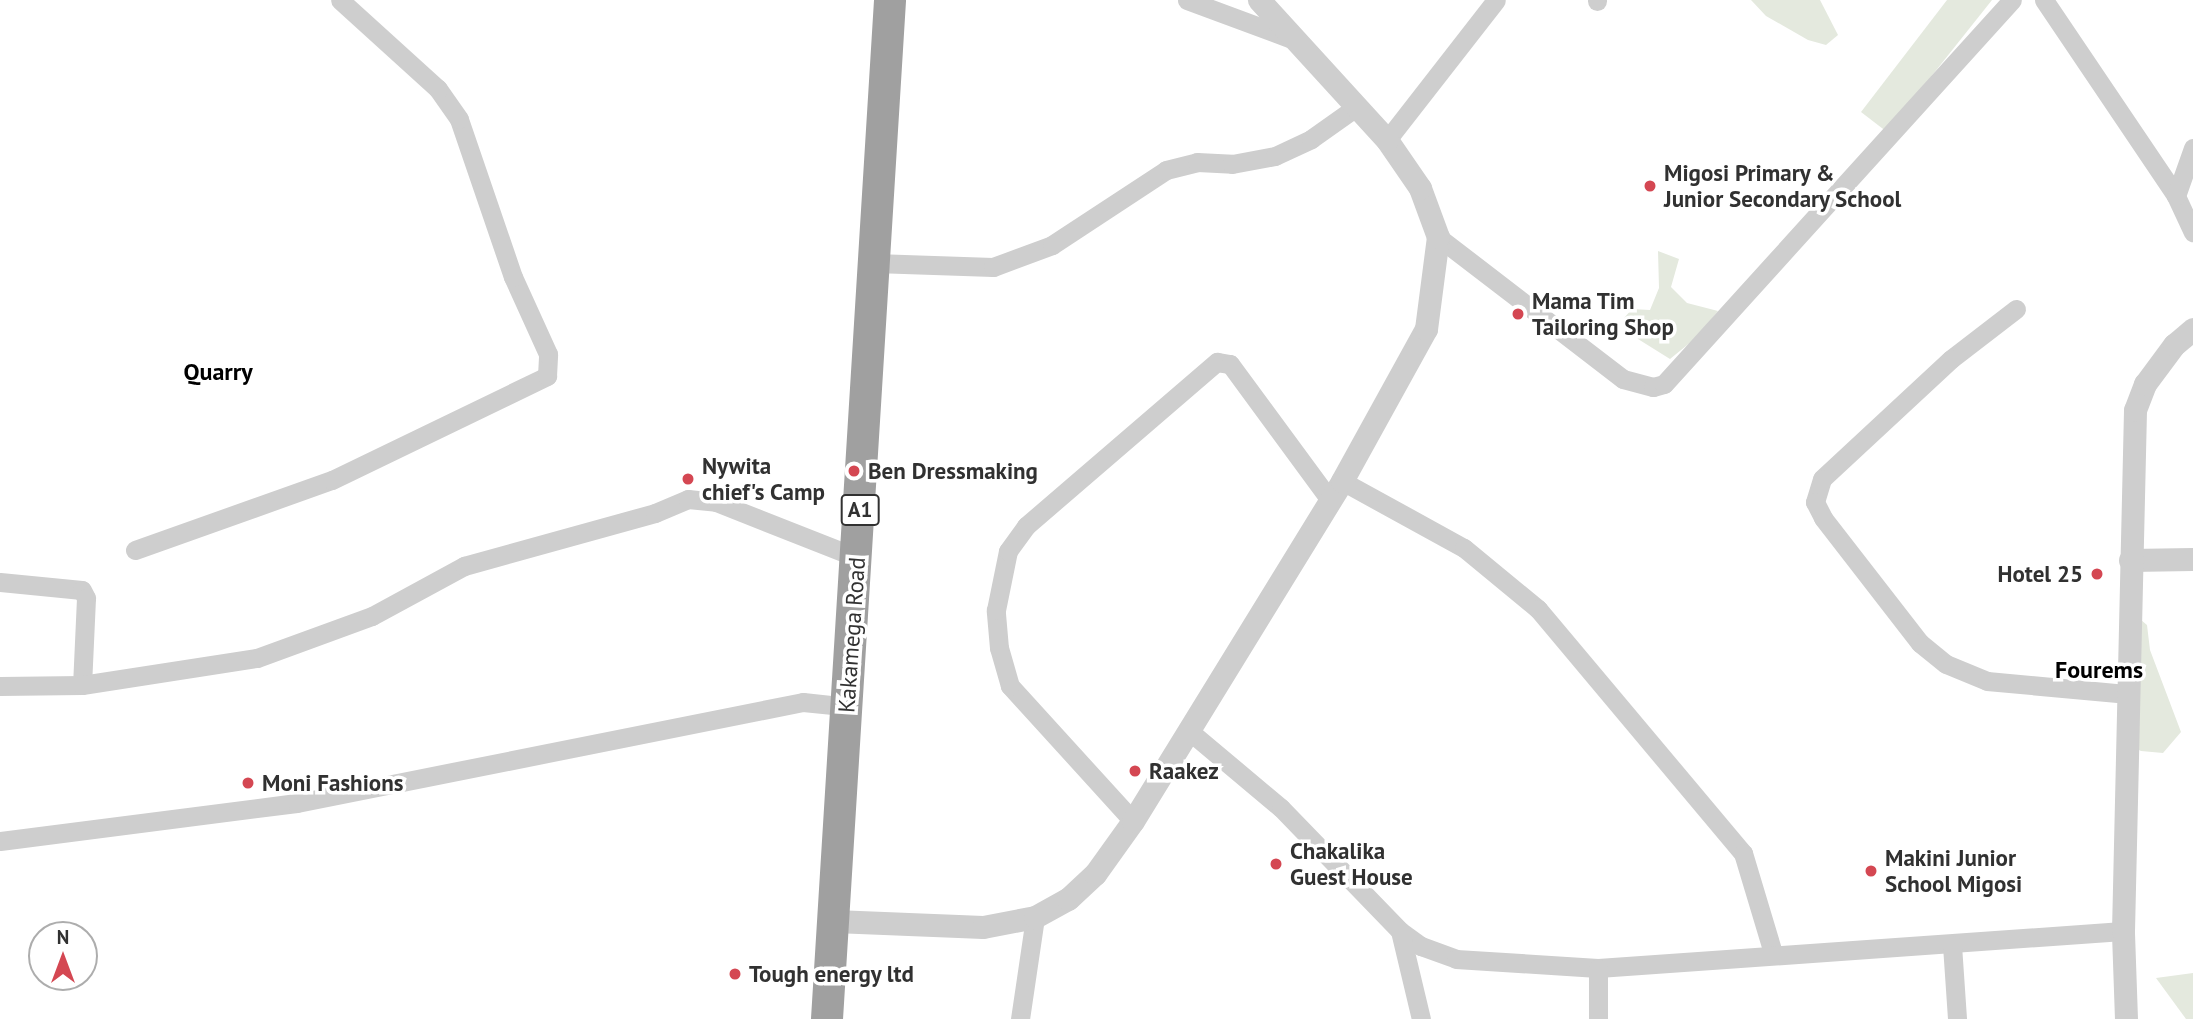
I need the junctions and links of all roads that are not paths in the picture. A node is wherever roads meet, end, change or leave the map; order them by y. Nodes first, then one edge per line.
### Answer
1 (340, 0) edge
2 (877, 0) edge
3 (890, 0) edge
4 (1187, 0) edge
5 (1259, 0) edge
6 (1496, 0) edge
7 (2012, 0) edge
8 (2044, 0) edge
9 (1292, 39) junction
10 (1356, 107) junction
11 (1387, 140) junction
12 (2193, 148) edge
13 (2176, 196) junction
14 (2193, 232) edge
15 (1438, 237) junction
16 (874, 263) junction
17 (2016, 309) dead end
18 (2193, 329) edge
19 (1336, 491) junction
20 (135, 550) dead end
21 (843, 552) junction
22 (2193, 559) edge
23 (2130, 560) junction
24 (0, 582) edge
25 (82, 685) junction
26 (0, 686) edge
27 (2127, 694) junction
28 (833, 705) junction
29 (1188, 730) junction
30 (1133, 821) junction
31 (0, 841) edge
32 (1035, 916) junction
33 (834, 920) junction
34 (2123, 930) junction
35 (1400, 931) junction
36 (1952, 945) junction
37 (1773, 953) junction
38 (1598, 968) junction
39 (815, 1019) edge
40 (827, 1019) edge
41 (1020, 1019) edge
42 (1421, 1019) edge
43 (1598, 1019) edge
44 (1958, 1019) edge
45 (2126, 1019) edge

1 - 20 street
2 - 21 highway, Kakamega Road / A1
3 - 16 highway, Kakamega Road / A1
4 - 9 street
5 - 9 street
6 - 11 street
7 - 15 street
8 - 13 street
9 - 10 street
10 - 11 street
10 - 16 street
11 - 15 street
12 - 13 street
13 - 14 street
15 - 19 street
16 - 33 highway, Kakamega Road / A1
17 - 27 street
18 - 23 street
19 - 29 street
19 - 30 street
19 - 37 street
21 - 25 street
21 - 28 highway, Kakamega Road / A1
22 - 23 street
23 - 27 street
24 - 25 street
25 - 26 street
27 - 34 street
28 - 31 street
28 - 39 highway, Kakamega Road / A1
29 - 30 street
29 - 35 street
30 - 32 street
32 - 33 street
32 - 41 street
33 - 40 highway, Kakamega Road / A1
34 - 36 street
34 - 45 street
35 - 38 street
35 - 42 street
36 - 37 street
36 - 44 street
37 - 38 street
38 - 43 street

